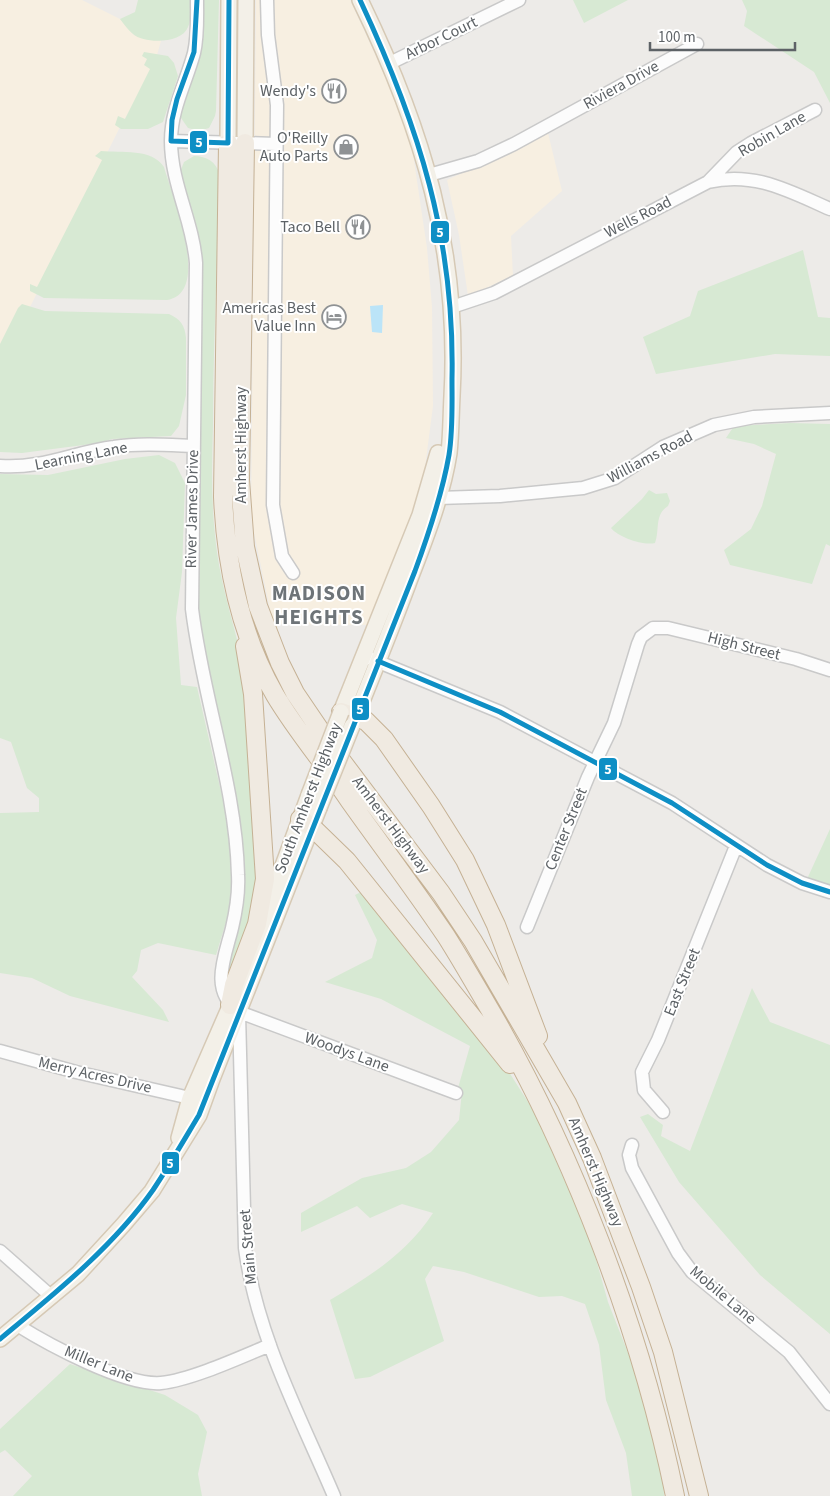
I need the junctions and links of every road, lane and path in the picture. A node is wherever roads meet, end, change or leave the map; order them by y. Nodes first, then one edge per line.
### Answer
1 (197, 0) edge
2 (229, 0) edge
3 (246, 0) edge
4 (268, 0) edge
5 (360, 0) edge
6 (519, 0) edge
7 (697, 44) dead end
8 (390, 63) junction
9 (815, 110) dead end
10 (171, 141) junction
11 (236, 143) junction
12 (276, 144) junction
13 (429, 175) junction
14 (708, 182) junction
15 (830, 209) edge
16 (452, 307) junction
17 (830, 413) edge
18 (451, 414) junction
19 (192, 446) junction
20 (0, 466) edge
21 (438, 498) junction
22 (293, 573) dead end
23 (236, 594) junction
24 (657, 628) joint
25 (371, 659) junction
26 (830, 670) edge
27 (350, 718) junction
28 (595, 763) junction
29 (306, 823) junction
30 (736, 846) junction
31 (830, 892) edge
32 (526, 927) dead end
33 (234, 1009) junction
34 (0, 1051) edge
35 (456, 1093) dead end
36 (190, 1098) junction
37 (567, 1103) junction
38 (663, 1112) dead end
39 (552, 1132) junction
40 (632, 1144) dead end
41 (174, 1154) junction
42 (0, 1251) edge
43 (52, 1297) junction
44 (17, 1325) junction
45 (0, 1339) edge
46 (270, 1345) junction
47 (830, 1404) edge
48 (334, 1496) edge
49 (675, 1496) edge
50 (700, 1496) edge

1 - 10 street, River James Drive
2 - 11 main road, Amherst Highway
3 - 11 main road, Amherst Highway
4 - 12 street
5 - 8 main road, South Amherst Highway
6 - 8 street, Arbor Court
7 - 13 street, Riviera Drive
8 - 13 main road, South Amherst Highway
9 - 14 street, Robin Lane
10 - 11 street
10 - 19 street, River James Drive
11 - 12 street
11 - 23 highway, Amherst Highway
11 - 37 highway, Amherst Highway
12 - 22 street
13 - 16 main road, South Amherst Highway
14 - 15 street, Wells Road
14 - 16 street, Wells Road
16 - 18 main road, South Amherst Highway
17 - 21 street, Williams Road
18 - 21 main road, South Amherst Highway
18 - 25 main road, South Amherst Highway
19 - 20 street, Learning Lane
19 - 33 street, River James Drive
21 - 25 main road, South Amherst Highway
23 - 33 highway
23 - 39 highway, Amherst Highway
24 - 26 street, High Street
24 - 28 street, Center Street
25 - 27 main road, South Amherst Highway
25 - 28 street
27 - 29 main road, South Amherst Highway, bridge
27 - 29 main road, South Amherst Highway, bridge
27 - 37 highway
28 - 30 street
28 - 32 street, Center Street
29 - 33 main road, South Amherst Highway
29 - 39 highway
30 - 31 street
30 - 38 street, East Street
33 - 35 street, Woodys Lane
33 - 36 main road, South Amherst Highway
33 - 41 main road, South Amherst Highway
33 - 46 street, Main Street
34 - 36 street, Merry Acres Drive
36 - 41 main road, South Amherst Highway
37 - 50 highway, Amherst Highway
39 - 49 highway, Amherst Highway
40 - 47 street, Mobile Lane
41 - 43 main road, South Amherst Highway
42 - 43 street
43 - 44 main road, South Amherst Highway
44 - 45 main road, South Amherst Highway
44 - 46 street, Miller Lane
46 - 48 street, Main Street

